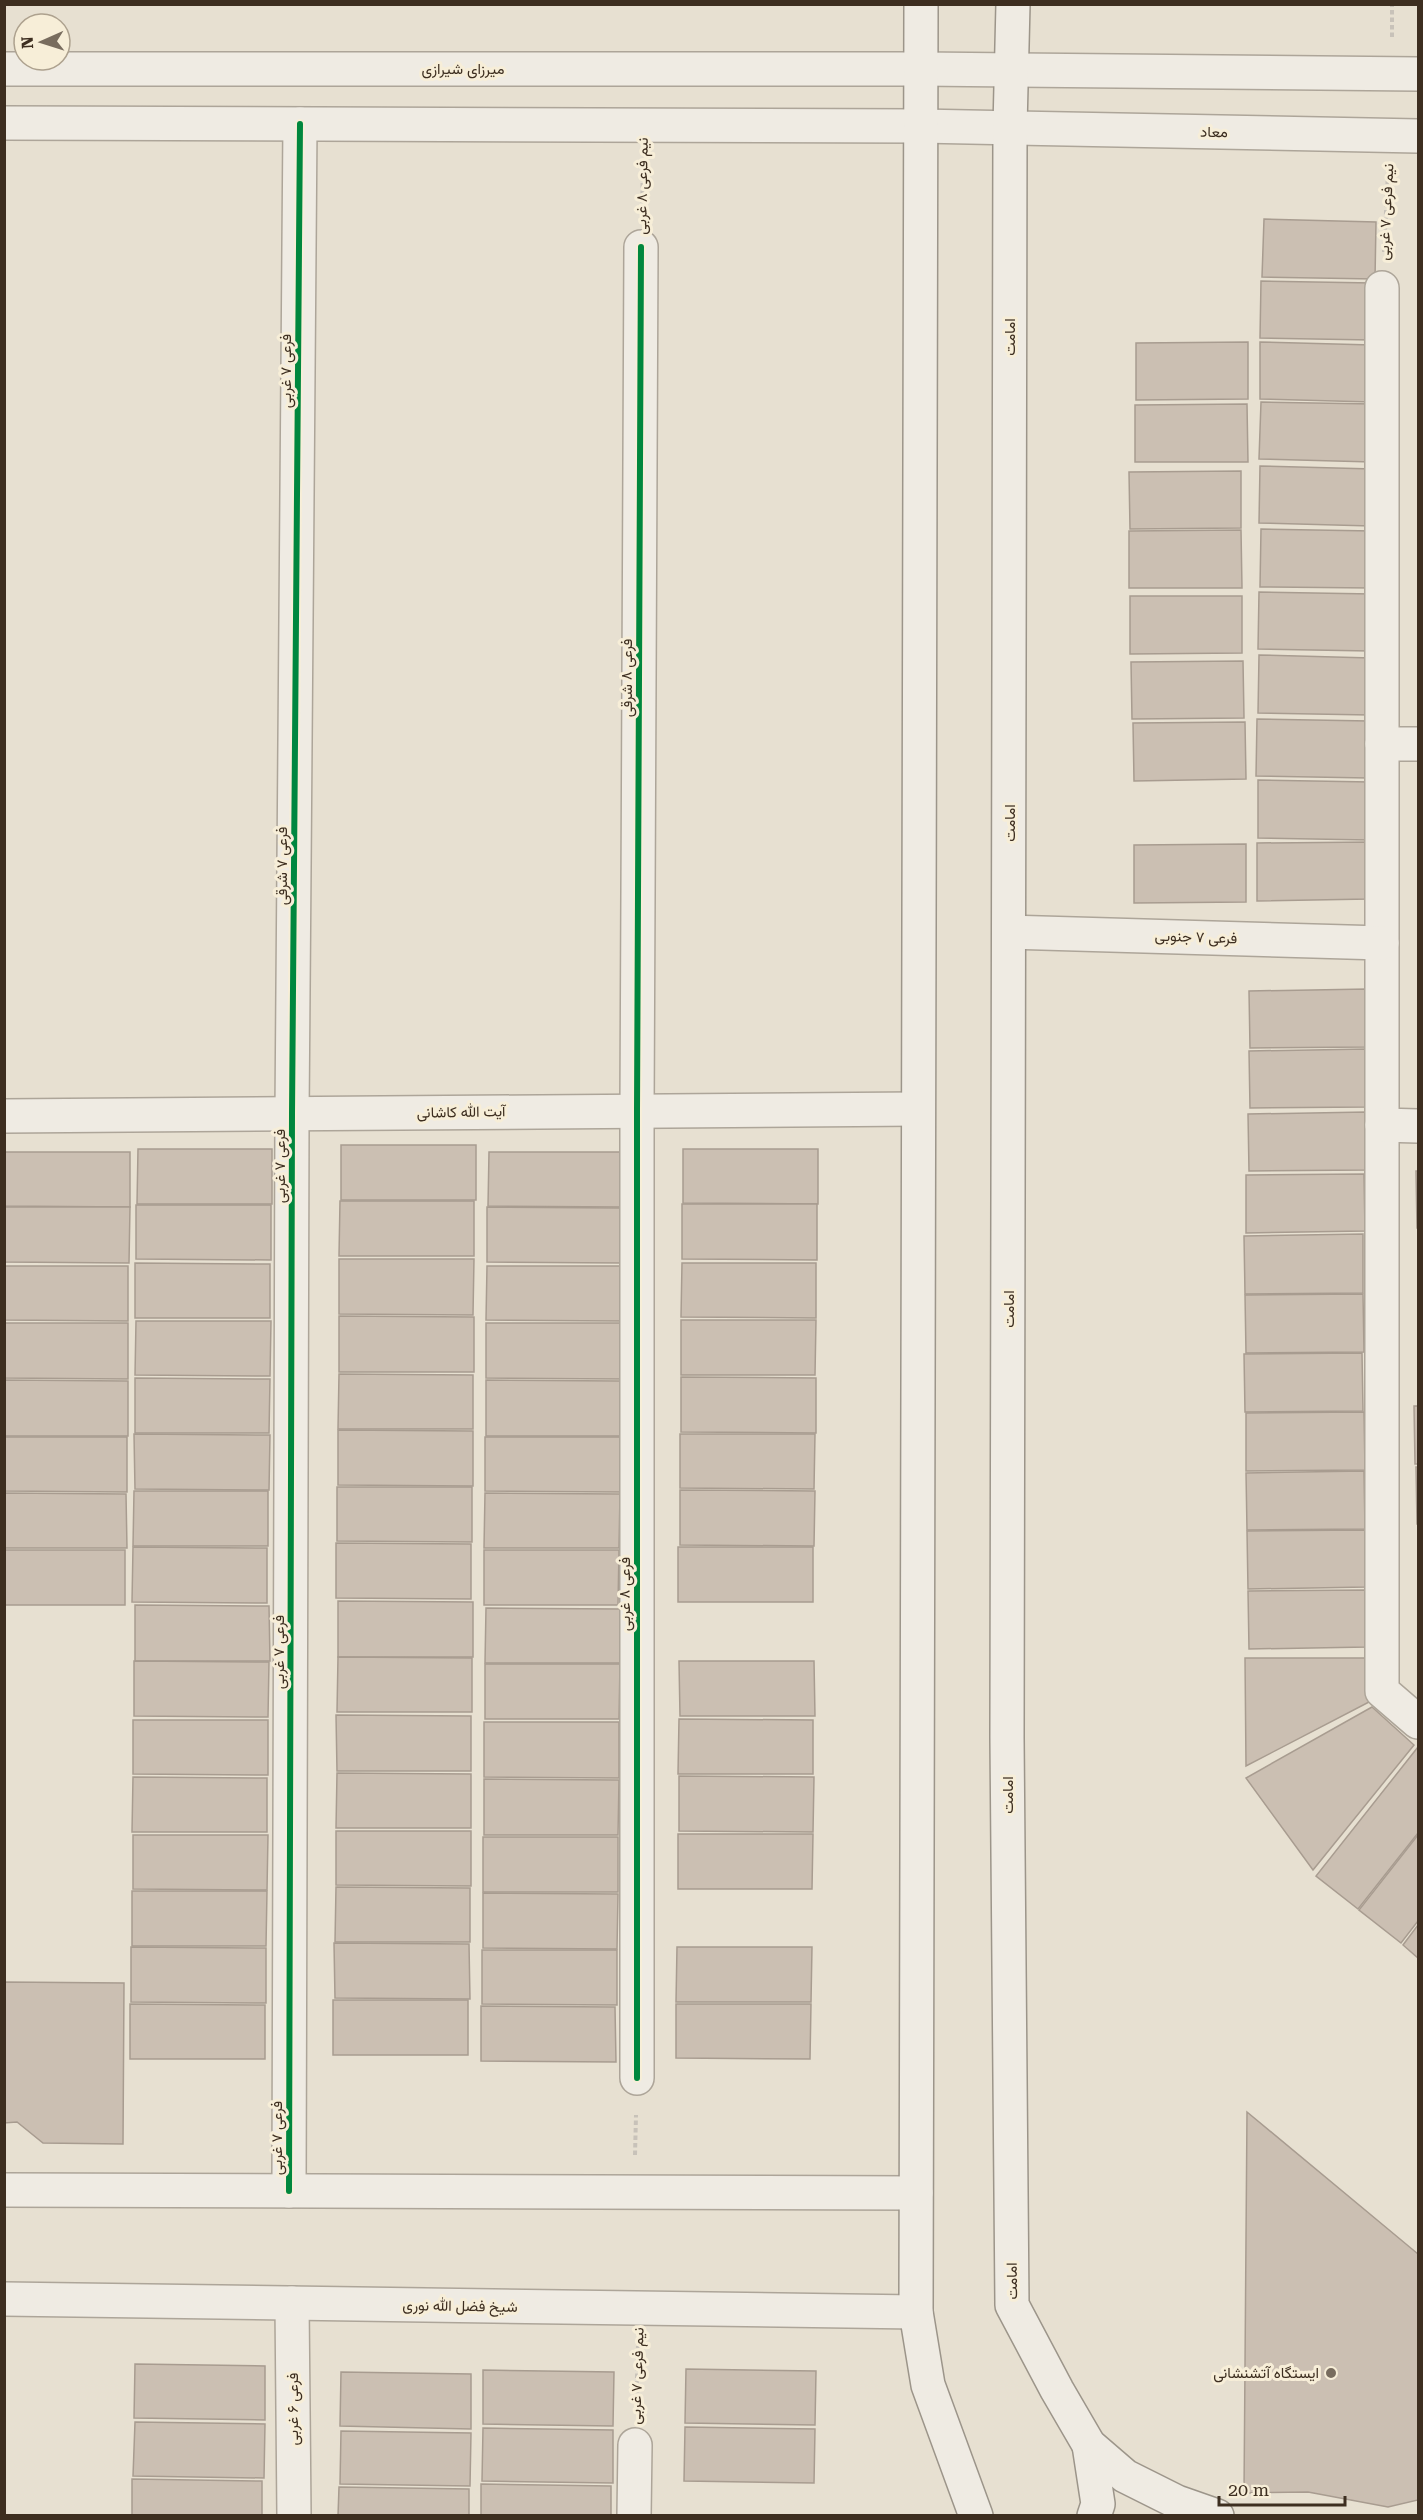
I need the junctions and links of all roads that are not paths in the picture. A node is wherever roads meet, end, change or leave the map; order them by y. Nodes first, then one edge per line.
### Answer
1 (921, 4) edge
2 (1013, 4) edge
3 (4, 69) edge
4 (921, 69) junction
5 (1013, 72) junction
6 (1419, 74) edge
7 (4, 123) edge
8 (300, 124) junction
9 (921, 126) junction
10 (1010, 127) junction
11 (1404, 136) edge
12 (642, 247) road end
13 (1382, 288) road end
14 (296, 619) joint
15 (1382, 744) junction
16 (1419, 744) edge
17 (1010, 932) junction
18 (1382, 943) junction
19 (918, 1108) junction
20 (637, 1110) junction
21 (292, 1114) junction
22 (4, 1116) edge
23 (1382, 1125) junction
24 (1419, 1126) edge
25 (1419, 1722) edge
26 (637, 2078) road end
27 (4, 2190) edge
28 (289, 2191) junction
29 (916, 2193) junction
30 (4, 2299) edge
31 (292, 2303) junction
32 (916, 2312) junction
33 (635, 2445) road end
34 (1089, 2445) junction
35 (294, 2516) edge
36 (634, 2516) edge
37 (976, 2516) edge
38 (1094, 2516) edge
39 (1217, 2516) edge

1 - 4 street
2 - 5 street, امامت
3 - 4 street, میرزای شیرازی
4 - 5 street, میرزای شیرازی
4 - 9 street
5 - 6 street
5 - 10 street, امامت
7 - 8 street
8 - 9 street
8 - 14 street, فرعی ۷ غربی
9 - 10 street, معاد
9 - 19 street
10 - 11 street, معاد
10 - 17 street, امامت
12 - 20 street, فرعی ۸ شرقی
13 - 15 street
14 - 21 street, فرعی ۷ شرقی
15 - 16 street
15 - 18 street
17 - 18 street, فرعی ۷ جنوبی
17 - 34 street, امامت
18 - 23 street
19 - 20 street, آیت الله کاشانی
19 - 29 street
20 - 21 street, آیت الله کاشانی
20 - 26 street, فرعی ۸ غربی
21 - 22 street, آیت الله کاشانی
21 - 28 street, فرعی ۷ غربی
23 - 24 street
23 - 25 street
27 - 28 street
28 - 29 street
29 - 32 street
30 - 31 street, شیخ فضل الله نوری
31 - 32 street, شیخ فضل الله نوری
31 - 35 street, فرعی ۶ غربی
32 - 37 street
33 - 36 street
34 - 38 street
34 - 39 street, امامت

